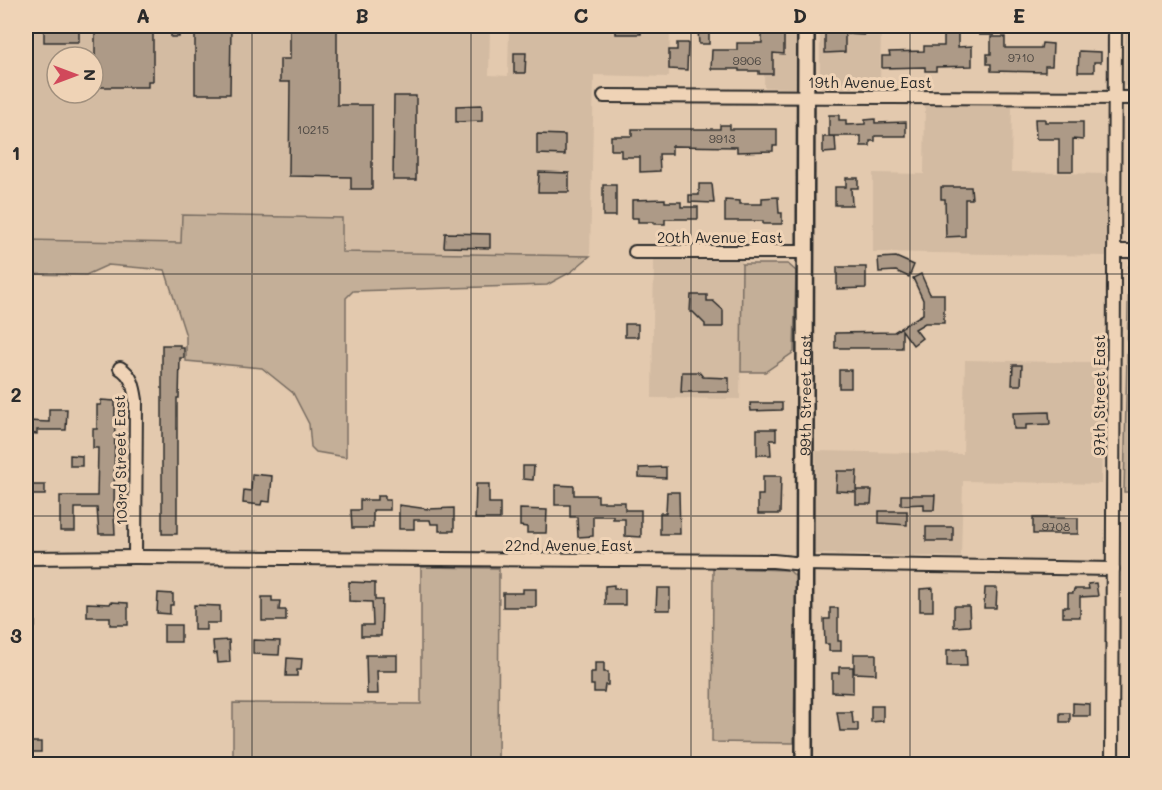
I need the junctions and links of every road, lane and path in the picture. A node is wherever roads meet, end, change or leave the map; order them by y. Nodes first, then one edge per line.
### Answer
1 (806, 26) edge
2 (1115, 26) edge
3 (604, 96) dead end
4 (806, 97) junction
5 (1115, 98) junction
6 (1137, 98) edge
7 (1115, 251) junction
8 (1137, 251) edge
9 (635, 252) dead end
10 (805, 252) junction
11 (120, 368) dead end
12 (135, 556) junction
13 (26, 558) edge
14 (804, 564) junction
15 (1113, 569) junction
16 (804, 765) edge
17 (1112, 765) edge

1 - 4 street, 99th Street East
2 - 5 street, 97th Street East
3 - 4 street, 19th Avenue East
4 - 5 street, 19th Avenue East
4 - 10 street, 99th Street East
5 - 6 street, 19th Avenue East
5 - 7 street, 97th Street East
7 - 8 street
7 - 15 street, 97th Street East
9 - 10 street, 20th Avenue East
10 - 14 street, 99th Street East
11 - 12 street, 103rd Street East
12 - 13 street, 22nd Avenue East
12 - 14 street, 22nd Avenue East
14 - 15 street, 22nd Avenue East
14 - 16 street, 99th Street East
15 - 17 street, 97th Street East

